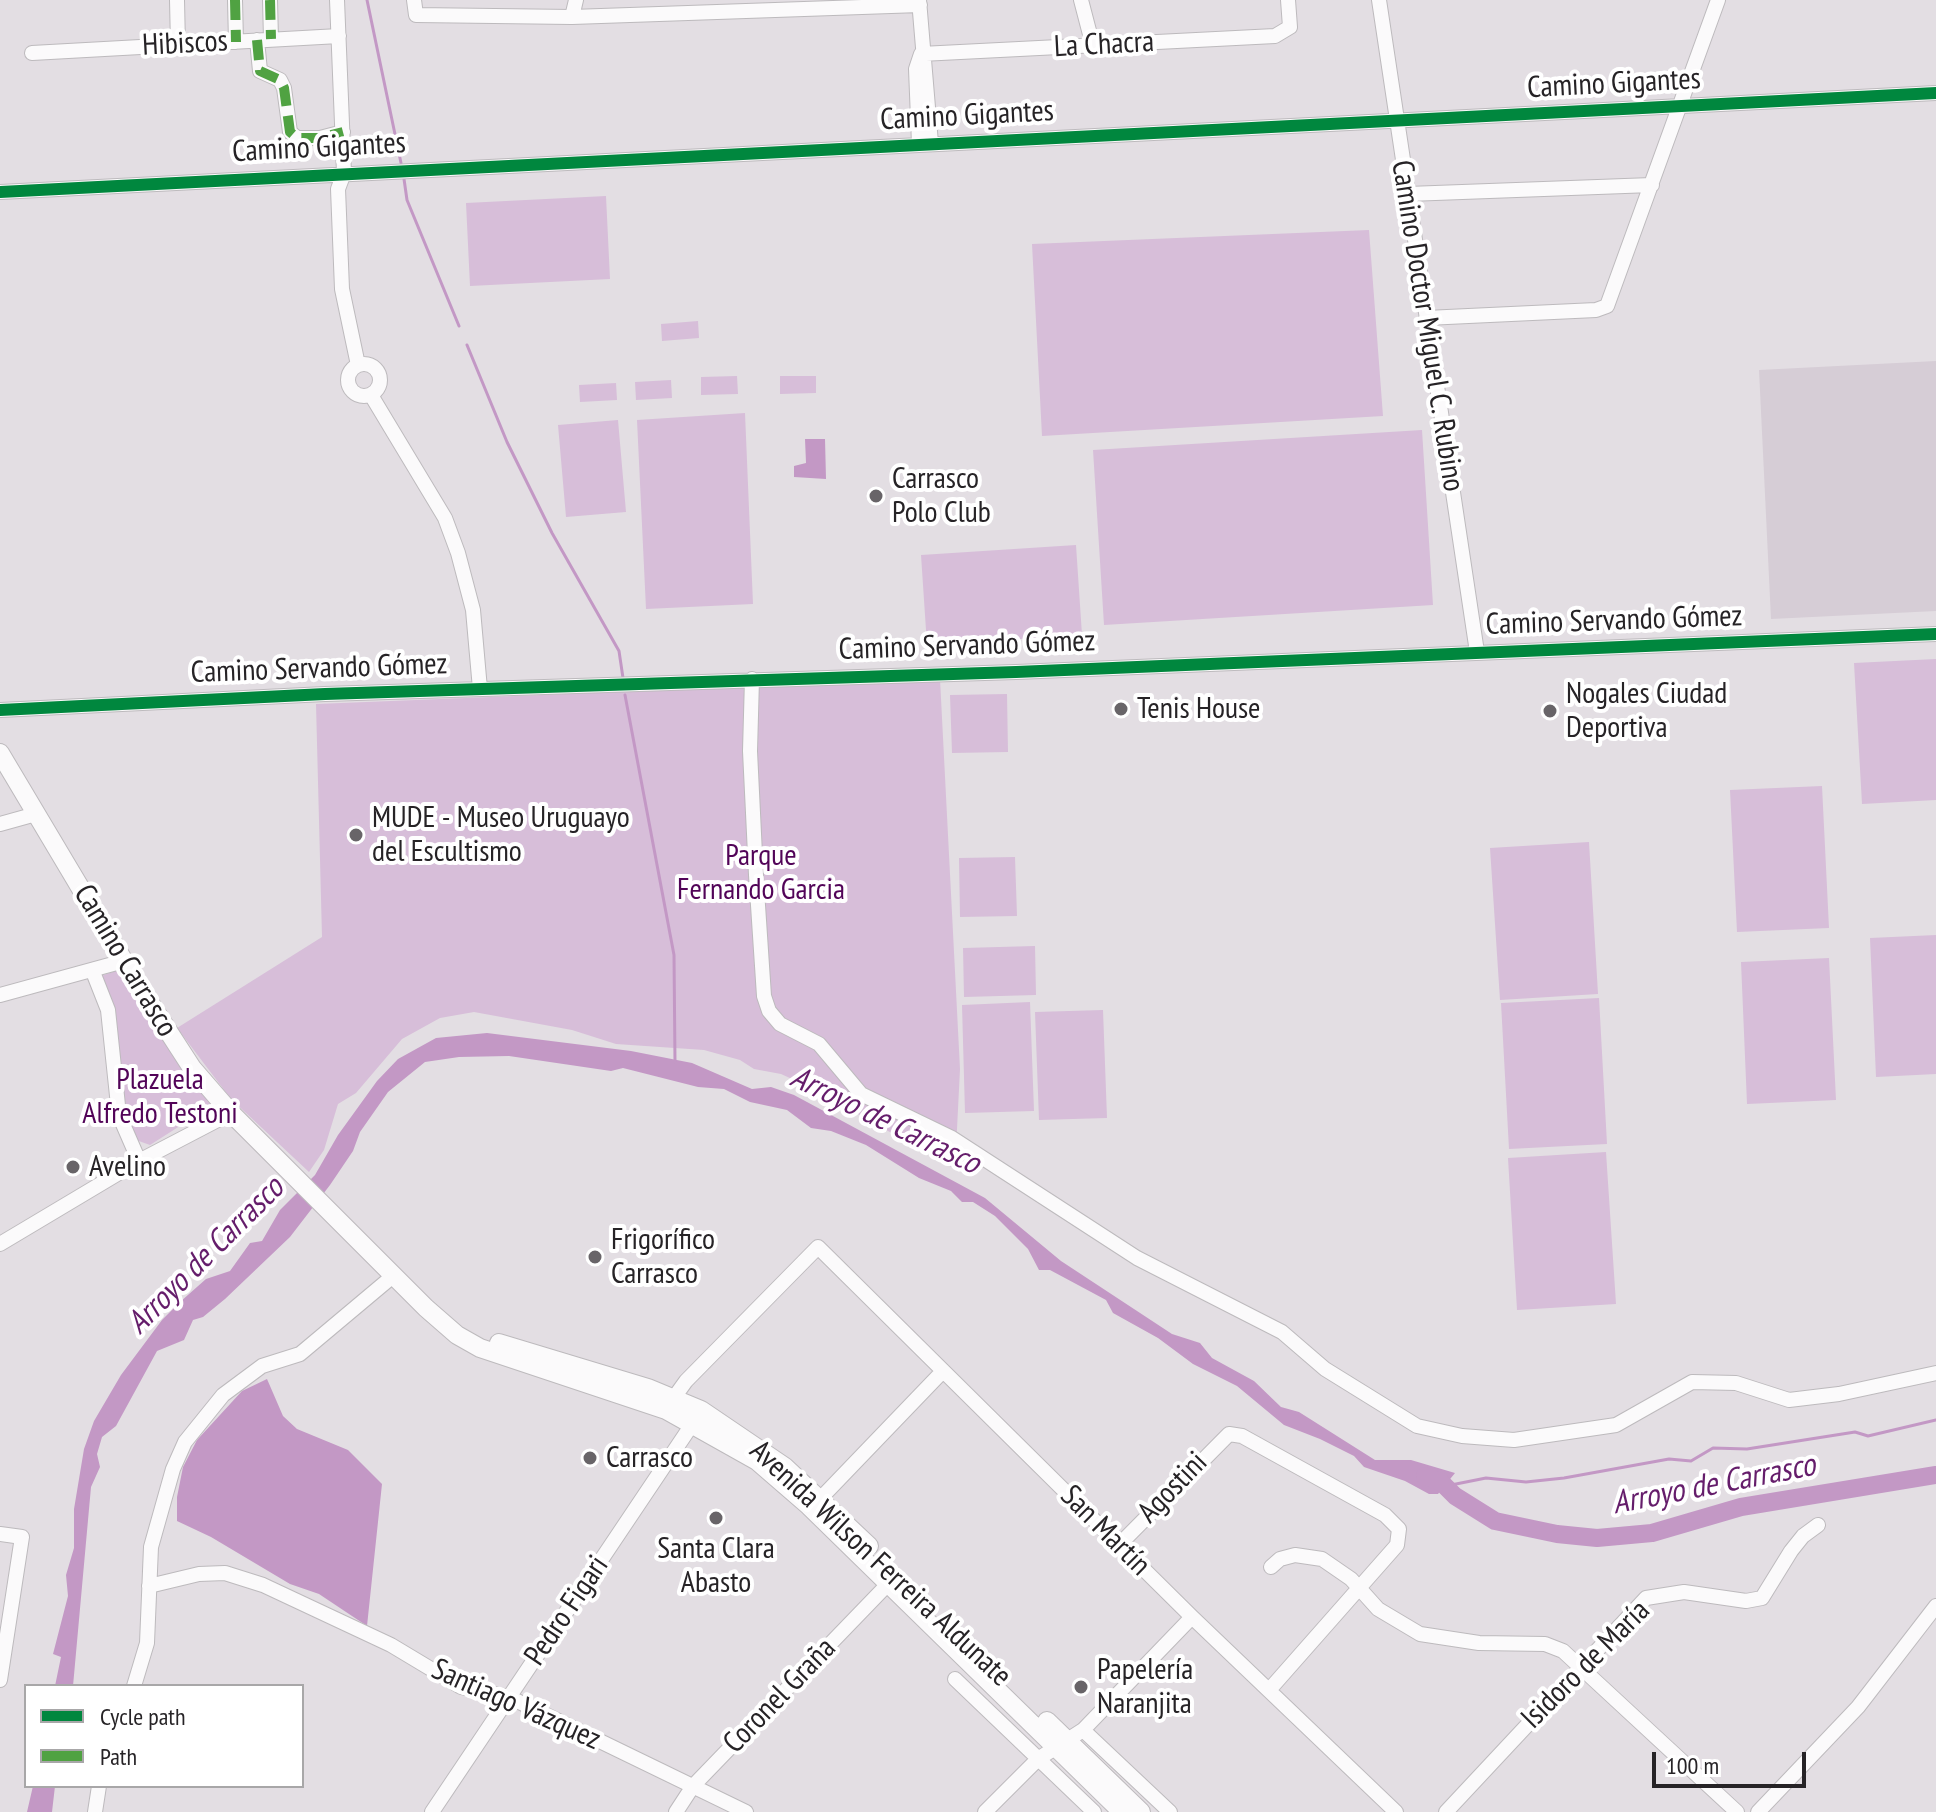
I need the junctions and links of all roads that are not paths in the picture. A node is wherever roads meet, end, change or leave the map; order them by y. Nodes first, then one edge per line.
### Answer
1 (177, 0) edge
2 (235, 0) edge
3 (270, 0) edge
4 (337, 0) edge
5 (576, 0) edge
6 (1081, 0) edge
7 (1288, 0) edge
8 (1379, 0) edge
9 (1718, 0) edge
10 (920, 2) edge
11 (415, 7) edge
12 (572, 17) junction
13 (339, 36) junction
14 (264, 40) junction
15 (236, 42) junction
16 (178, 45) junction
17 (1093, 46) junction
18 (32, 53) dead end
19 (921, 54) junction
20 (1936, 93) edge
21 (1680, 106) junction
22 (1396, 121) junction
23 (343, 132) junction
24 (925, 144) junction
25 (344, 173) junction
26 (1652, 185) junction
27 (0, 192) edge
28 (1408, 194) junction
29 (1426, 318) junction
30 (358, 365) junction
31 (371, 395) junction
32 (1936, 634) edge
33 (1477, 652) junction
34 (752, 679) junction
35 (480, 689) junction
36 (0, 710) edge
37 (0, 753) edge
38 (36, 814) junction
39 (0, 824) edge
40 (124, 961) junction
41 (93, 972) junction
42 (0, 995) edge
43 (231, 1113) junction
44 (139, 1161) junction
45 (338, 1222) joint
46 (0, 1244) edge
47 (393, 1276) junction
48 (943, 1371) junction
49 (1936, 1373) edge
50 (670, 1404) junction
51 (698, 1416) junction
52 (820, 1499) junction
53 (1818, 1525) dead end
54 (0, 1534) edge
55 (1119, 1545) junction
56 (1271, 1567) dead end
57 (889, 1583) junction
58 (149, 1586) junction
59 (1357, 1589) junction
60 (1936, 1606) edge
61 (1192, 1617) junction
62 (2, 1648) edge
63 (1581, 1666) junction
64 (955, 1679) dead end
65 (0, 1680) edge
66 (135, 1684) edge
67 (1270, 1689) junction
68 (509, 1697) junction
69 (1083, 1730) junction
70 (1061, 1744) junction
71 (1038, 1759) junction
72 (693, 1786) junction
73 (99, 1788) edge
74 (95, 1812) edge
75 (432, 1812) edge
76 (676, 1812) edge
77 (746, 1812) edge
78 (985, 1812) edge
79 (1094, 1812) edge
80 (1122, 1812) edge
81 (1141, 1812) edge
82 (1170, 1812) edge
83 (1396, 1812) edge
84 (1446, 1812) edge
85 (1737, 1812) edge
86 (1758, 1812) edge

1 - 16 street
2 - 15 street
3 - 14 street
4 - 13 street
5 - 12 street
6 - 17 street
7 - 17 street, La Chacra
8 - 22 street, Camino Doctor Miguel C. Rubino
9 - 21 street
10 - 12 street
10 - 19 street
11 - 12 street
13 - 14 street, Hibiscos
13 - 23 street
14 - 15 street, Hibiscos
14 - 23 street
15 - 16 street, Hibiscos
16 - 18 street, Hibiscos
17 - 19 street, La Chacra
19 - 24 street
20 - 21 street, Camino Gigantes
21 - 22 street, Camino Gigantes
21 - 26 street
22 - 24 street, Camino Gigantes
22 - 28 street, Camino Doctor Miguel C. Rubino
23 - 25 street
24 - 25 street, Camino Gigantes
25 - 27 street, Camino Gigantes
25 - 30 street
26 - 28 street
26 - 29 street
28 - 29 street, Camino Doctor Miguel C. Rubino
29 - 33 street, Camino Doctor Miguel C. Rubino
30 - 31 street
30 - 31 street
31 - 35 street
32 - 33 street, Camino Servando Gómez
33 - 34 street, Camino Servando Gómez
34 - 35 street, Camino Servando Gómez
34 - 49 street
35 - 36 street, Camino Servando Gómez
37 - 38 main road, Camino Carrasco
38 - 39 street
38 - 40 main road, Camino Carrasco
40 - 41 street
40 - 43 main road, Camino Carrasco
41 - 42 street
41 - 44 street
43 - 44 street
43 - 45 main road, Camino Carrasco
44 - 46 street
45 - 47 main road, Avenida Wilson Ferreira Aldunate
47 - 50 main road, Avenida Wilson Ferreira Aldunate
47 - 58 street
48 - 50 street, San Martín
48 - 52 street
48 - 55 street, San Martín
50 - 51 main road, Avenida Wilson Ferreira Aldunate
51 - 52 main road, Avenida Wilson Ferreira Aldunate
51 - 57 main road, Avenida Wilson Ferreira Aldunate
51 - 68 street, Pedro Figari
52 - 70 main road, Avenida Wilson Ferreira Aldunate
53 - 63 street, Isidoro de María
54 - 62 street
55 - 59 street, Agostini
55 - 61 street, San Martín
56 - 59 street
57 - 70 main road, Avenida Wilson Ferreira Aldunate
57 - 72 street, Coronel Graña
58 - 66 street
58 - 68 street, Santiago Vázquez
59 - 63 street
59 - 67 street
60 - 86 street
61 - 67 street, San Martín
61 - 69 street
62 - 65 street
63 - 84 street, Isidoro de María
63 - 85 street
64 - 71 street, Avenida Wilson Ferreira Aldunate
67 - 83 street, San Martín
68 - 72 street, Santiago Vázquez
68 - 75 street, Pedro Figari
69 - 70 street
69 - 82 street
70 - 71 street
70 - 80 main road, Avenida Wilson Ferreira Aldunate
70 - 81 main road, Avenida Wilson Ferreira Aldunate
71 - 78 street
71 - 79 street, Avenida Wilson Ferreira Aldunate
72 - 76 street, Coronel Graña
72 - 77 street, Santiago Vázquez
73 - 74 street

